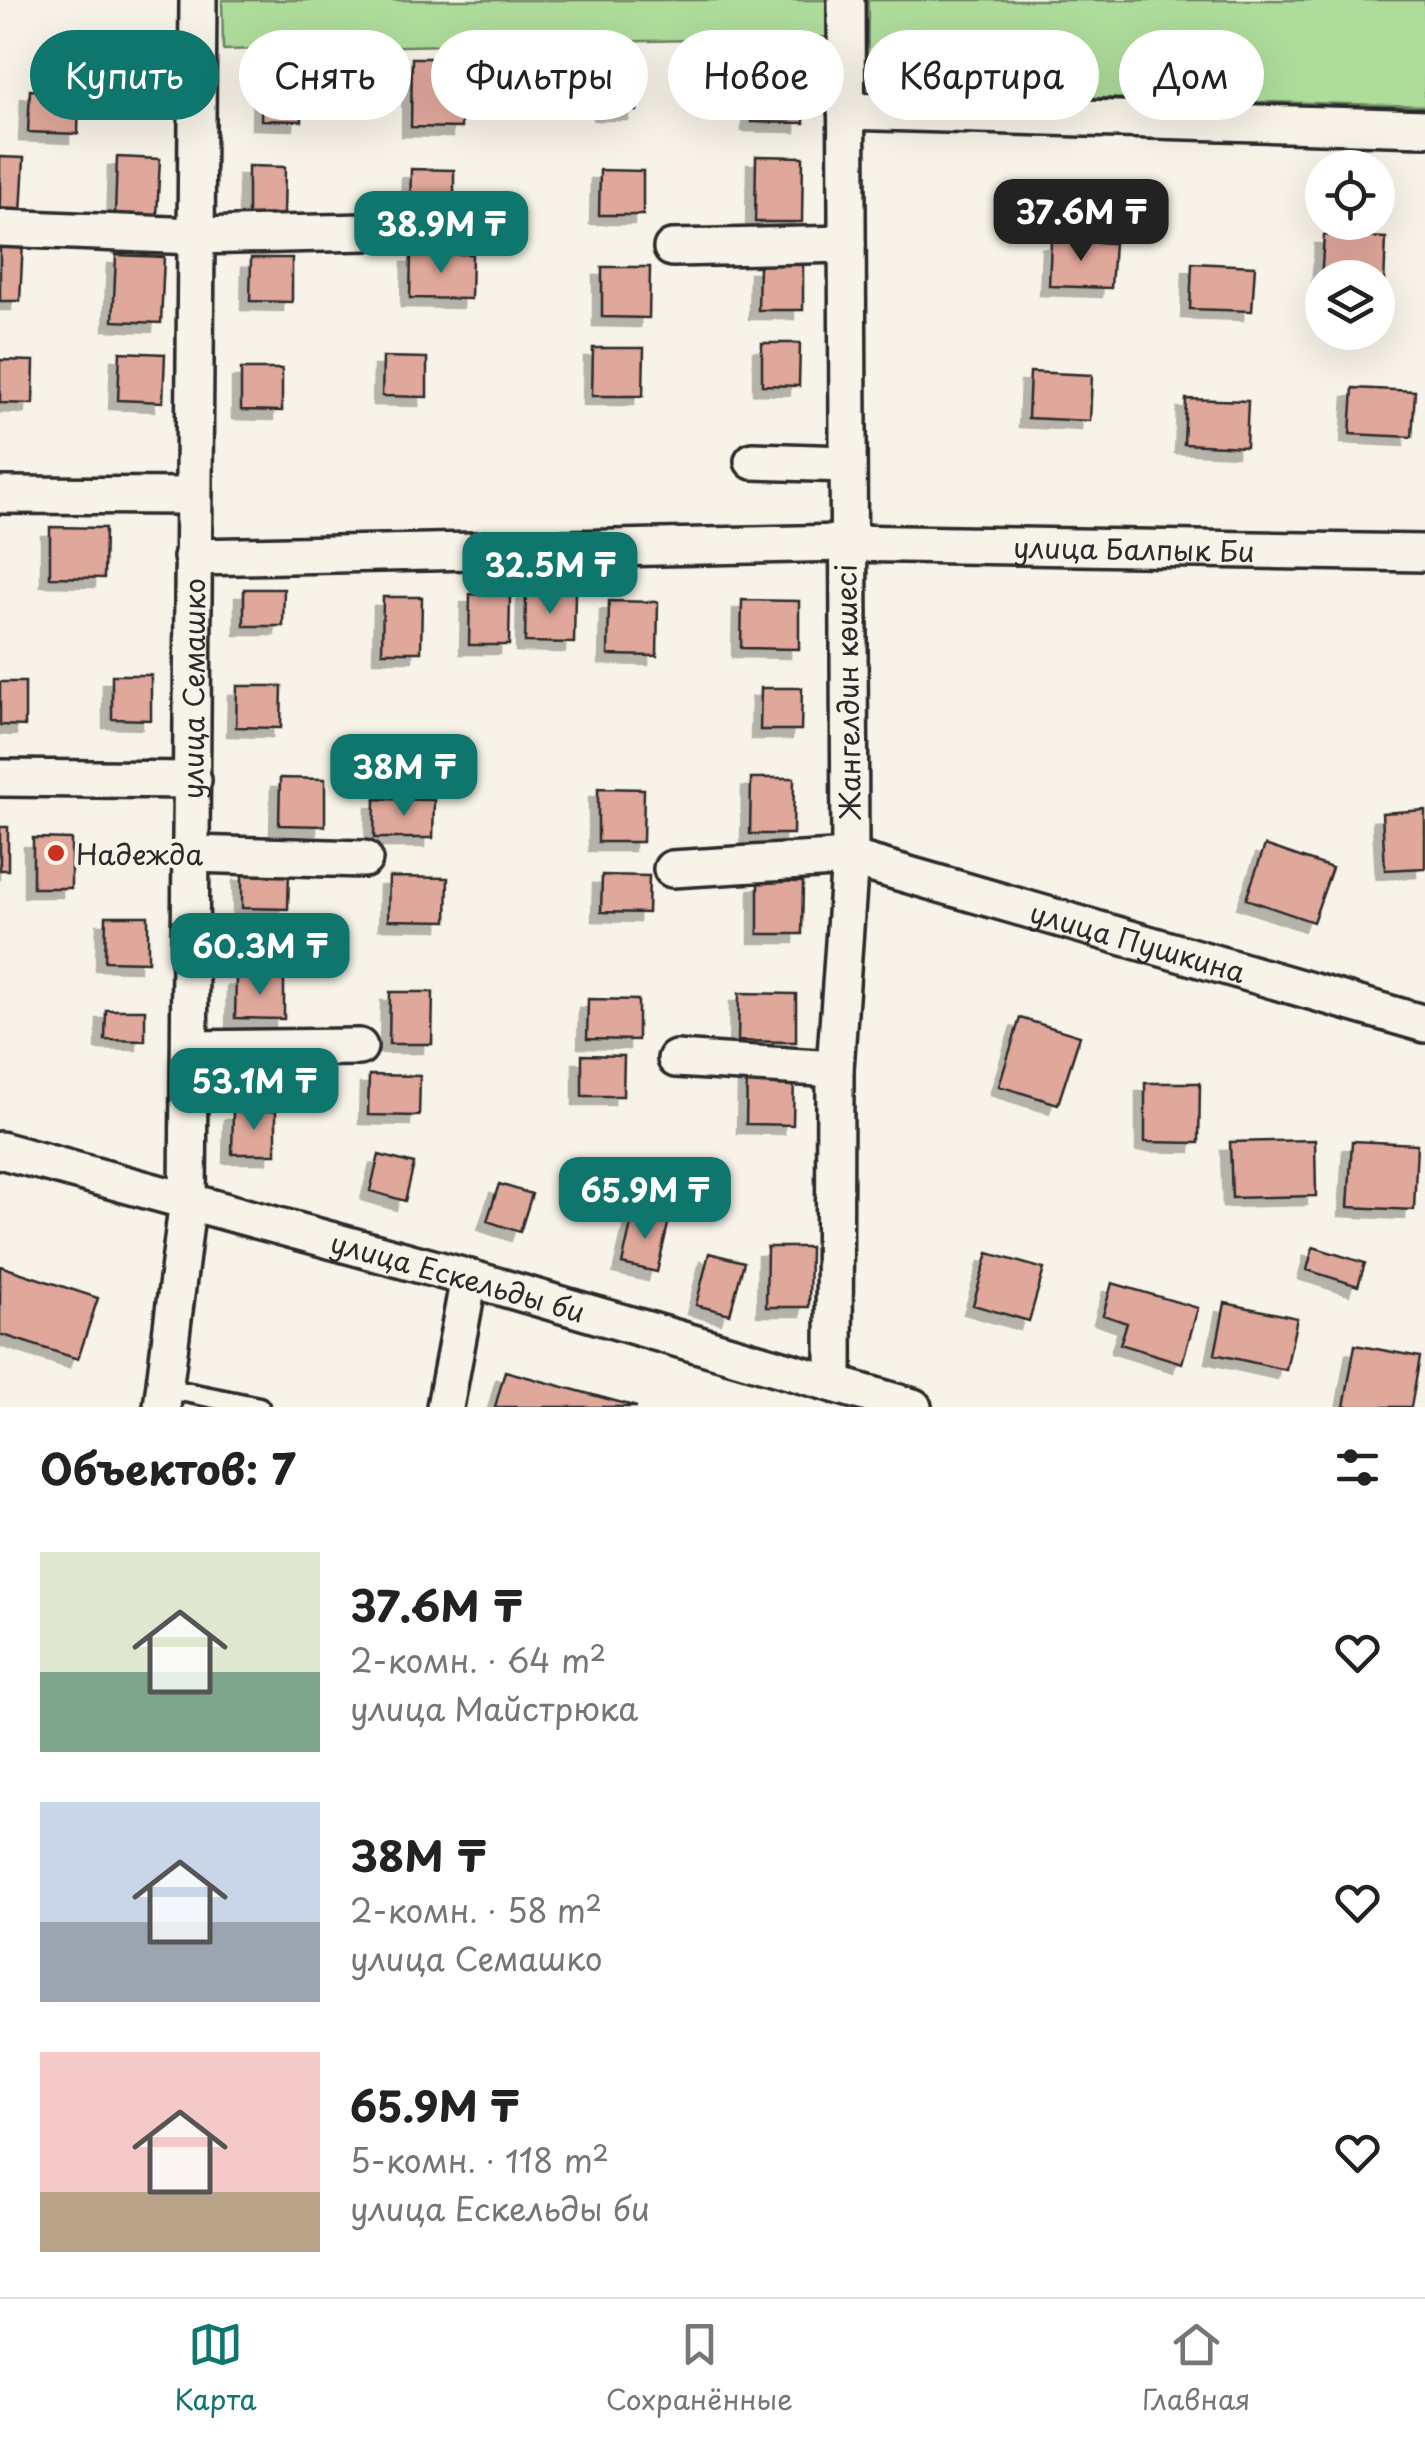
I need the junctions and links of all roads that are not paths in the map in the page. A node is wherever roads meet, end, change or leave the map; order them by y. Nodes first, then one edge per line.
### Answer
1 (198, 0) edge
2 (846, 0) edge
3 (846, 111) junction
4 (1425, 128) edge
5 (0, 228) edge
6 (366, 232) dead end
7 (195, 236) junction
8 (847, 244) junction
9 (672, 248) dead end
10 (753, 460) dead end
11 (848, 464) junction
12 (0, 495) edge
13 (192, 496) junction
14 (846, 543) junction
15 (1425, 553) edge
16 (192, 557) junction
17 (0, 778) edge
18 (193, 780) junction
19 (192, 854) junction
20 (850, 858) junction
21 (364, 859) dead end
22 (672, 868) dead end
23 (1425, 1024) edge
24 (359, 1046) dead end
25 (190, 1049) junction
26 (676, 1059) dead end
27 (836, 1069) junction
28 (0, 1150) edge
29 (188, 1199) junction
30 (469, 1278) junction
31 (834, 1384) junction
32 (164, 1398) edge
33 (259, 1407) edge
34 (445, 1407) edge
35 (913, 1407) edge

1 - 7 street, улица Семашко
2 - 3 street, Жангелдин көшесі
3 - 4 street
3 - 8 street, Жангелдин көшесі
5 - 7 street
6 - 7 street
7 - 13 street, улица Семашко
8 - 9 street
8 - 11 street, Жангелдин көшесі
10 - 11 street
11 - 14 street, Жангелдин көшесі
12 - 13 street
13 - 16 street, улица Семашко
14 - 15 street, улица Балпык Би
14 - 16 street
14 - 20 street, Жангелдин көшесі
16 - 18 street, улица Семашко
17 - 18 street
18 - 19 street, улица Семашко
19 - 21 street
19 - 25 street, улица Семашко
20 - 22 street, улица Пушкина
20 - 23 street, улица Пушкина
20 - 27 street, Жангелдин көшесі
24 - 25 street
25 - 29 street, улица Семашко
26 - 27 street
27 - 31 street, Жангелдин көшесі
28 - 29 street, улица Ескельды би
29 - 30 street, улица Ескельды би
29 - 32 street, улица Семашко
30 - 31 street, улица Ескельды би
30 - 34 street
31 - 35 street, улица Ескельды би
32 - 33 lane

